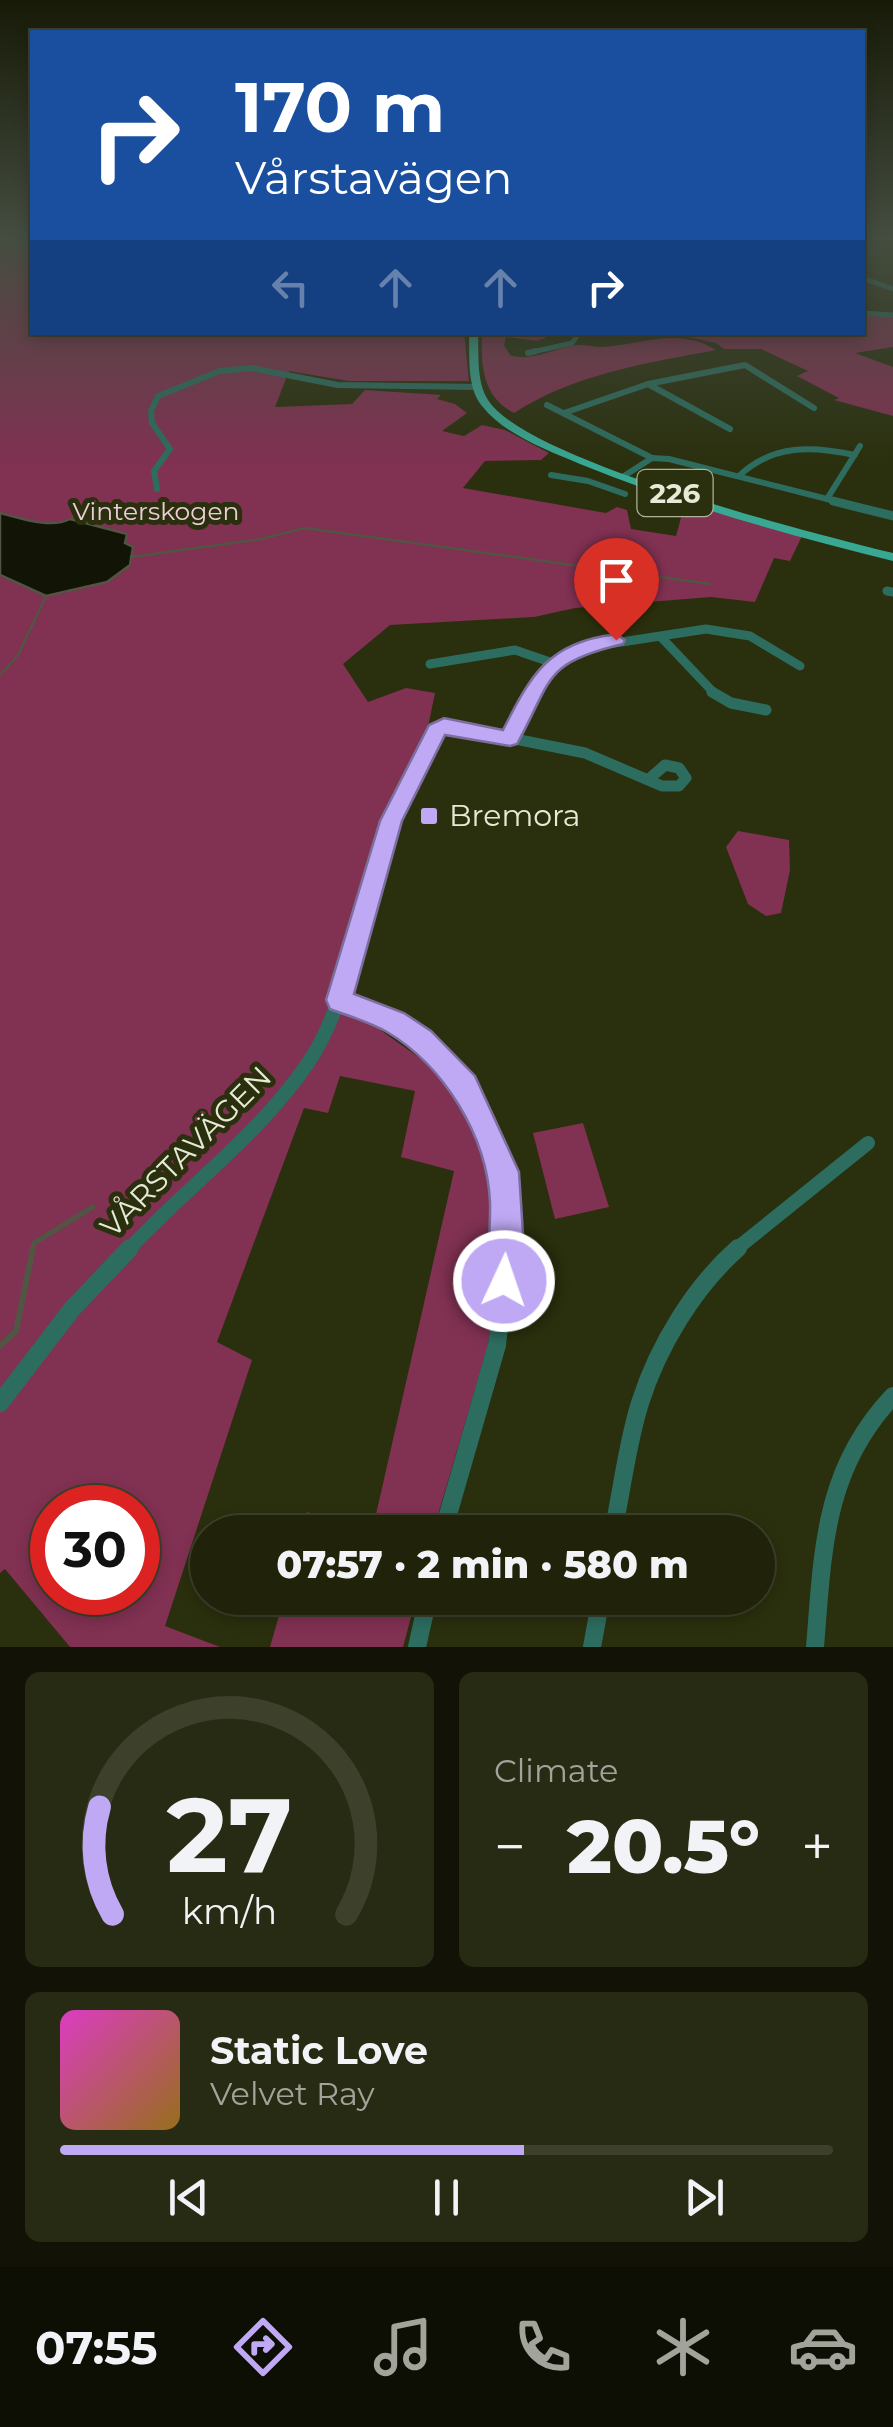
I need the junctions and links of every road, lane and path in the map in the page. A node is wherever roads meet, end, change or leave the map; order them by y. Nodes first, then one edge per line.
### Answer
1 (865, 313) edge
2 (893, 315) edge
3 (474, 335) edge
4 (574, 335) edge
5 (528, 354) dead end
6 (648, 384) junction
7 (478, 387) junction
8 (548, 405) dead end
9 (814, 408) dead end
10 (564, 413) junction
11 (730, 429) dead end
12 (652, 458) junction
13 (593, 464) junction
14 (551, 475) dead end
15 (740, 475) junction
16 (624, 476) junction
17 (568, 478) junction
18 (158, 489) dead end
19 (626, 494) dead end
20 (826, 499) junction
21 (893, 516) edge
22 (893, 557) edge
23 (662, 637) junction
24 (552, 663) junction
25 (430, 664) dead end
26 (800, 666) dead end
27 (766, 710) dead end
28 (510, 739) junction
29 (650, 779) dead end
30 (339, 1000) junction
31 (868, 1144) dead end
32 (893, 1396) edge
33 (0, 1403) edge
34 (448, 1515) edge
35 (617, 1515) edge
36 (424, 1615) edge
37 (597, 1615) edge
38 (417, 1647) edge
39 (592, 1647) edge
40 (816, 1647) edge

1 - 2 street
3 - 7 main road
4 - 5 street
6 - 9 street
6 - 10 street
6 - 11 street
7 - 13 main road, 226
7 - 18 street
8 - 10 street
10 - 12 street
12 - 15 street
12 - 16 street
13 - 16 main road, 226
13 - 17 street
14 - 17 street
15 - 20 street
15 - 20 street
16 - 22 main road, 226
17 - 19 street
20 - 21 street
23 - 24 street
23 - 26 street
23 - 27 street
24 - 25 street
24 - 28 street
28 - 29 street, VÅRSTAVÄGEN
28 - 30 street, VÅRSTAVÄGEN
30 - 33 street, VÅRSTAVÄGEN
30 - 34 street
31 - 35 street
32 - 40 street
36 - 38 street
37 - 39 street

